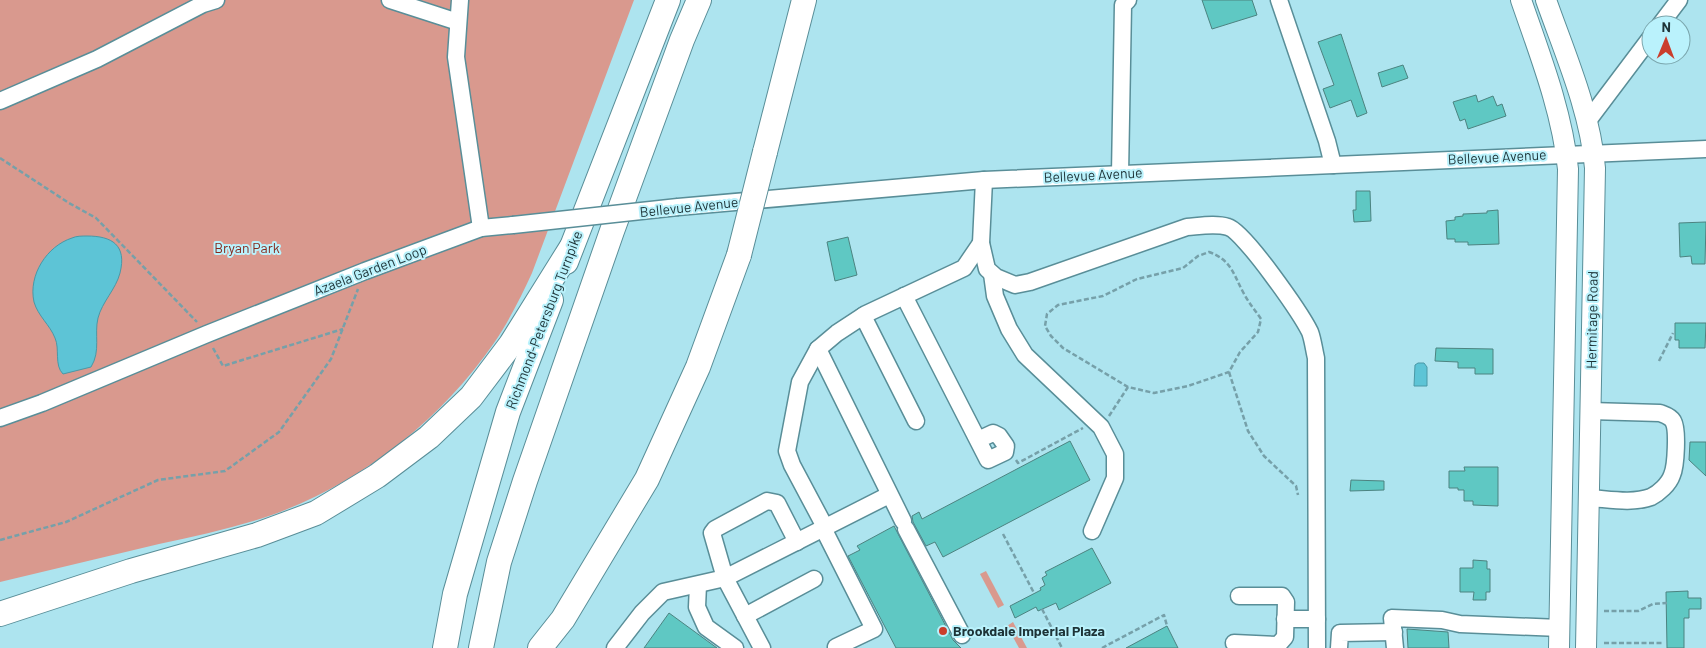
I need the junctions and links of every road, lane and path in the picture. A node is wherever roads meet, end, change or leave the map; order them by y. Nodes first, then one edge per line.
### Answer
1 (216, 0) edge
2 (390, 0) edge
3 (460, 0) edge
4 (668, 0) edge
5 (699, 0) edge
6 (804, 0) edge
7 (1279, 0) edge
8 (1521, 0) edge
9 (1546, 0) edge
10 (1679, 0) edge
11 (1126, 2) edge
12 (1668, 15) edge
13 (458, 22) junction
14 (1641, 50) edge
15 (0, 101) edge
16 (1587, 122) junction
17 (1706, 149) edge
18 (1593, 153) junction
19 (1567, 154) junction
20 (0, 158) edge
21 (1333, 165) junction
22 (1120, 174) junction
23 (984, 180) junction
24 (481, 228) junction
25 (981, 242) junction
26 (571, 248) junction
27 (365, 271) junction
28 (992, 274) junction
29 (904, 296) junction
30 (863, 316) junction
31 (343, 329) junction
32 (207, 334) junction
33 (1674, 334) dead end
34 (818, 349) junction
35 (1659, 361) dead end
36 (1229, 372) junction
37 (1128, 387) junction
38 (1590, 411) junction
39 (0, 418) edge
40 (916, 420) dead end
41 (1095, 421) junction
42 (978, 440) dead end
43 (1016, 459) dead end
44 (1298, 495) dead end
45 (888, 496) junction
46 (1588, 498) junction
47 (824, 528) junction
48 (1092, 531) dead end
49 (1003, 534) dead end
50 (0, 540) edge
51 (797, 542) junction
52 (131, 571) junction
53 (725, 578) junction
54 (814, 579) dead end
55 (698, 585) junction
56 (1034, 593) dead end
57 (1239, 596) dead end
58 (0, 600) edge
59 (1666, 603) dead end
60 (1042, 609) dead end
61 (1604, 611) dead end
62 (0, 614) edge
63 (745, 616) junction
64 (1285, 619) junction
65 (1317, 619) junction
66 (1167, 626) dead end
67 (1560, 628) junction
68 (1394, 640) edge
69 (965, 642) edge
70 (1234, 643) dead end
71 (1663, 643) dead end
72 (1595, 646) edge
73 (836, 647) edge
74 (445, 648) edge
75 (481, 648) edge
76 (540, 648) edge
77 (615, 648) edge
78 (735, 648) edge
79 (762, 648) edge
80 (1062, 648) edge
81 (1102, 648) edge
82 (1317, 648) edge
83 (1340, 648) edge
84 (1560, 648) edge

1 - 15 street
2 - 13 street
3 - 13 street
4 - 26 highway, Richmond-Petersburg Turnpike
5 - 75 highway
6 - 76 highway, bridge
7 - 21 street
8 - 19 main road, Hermitage Road
9 - 16 main road, Hermitage Road
10 - 12 street
11 - 22 street
13 - 24 street
14 - 16 street
16 - 18 main road, Hermitage Road
17 - 18 street, Bellevue Avenue
18 - 19 street, Bellevue Avenue
18 - 38 main road, Hermitage Road
19 - 21 street, Bellevue Avenue
19 - 67 main road, Hermitage Road
20 - 32 path
21 - 22 street, Bellevue Avenue
22 - 23 street, Bellevue Avenue
23 - 24 street, Bellevue Avenue, bridge
23 - 25 street
24 - 27 street, Azaela Garden Loop
25 - 28 street
25 - 29 street
26 - 52 highway
26 - 74 highway, Richmond-Petersburg Turnpike
27 - 31 path
27 - 32 street, Azaela Garden Loop
28 - 41 street
28 - 65 street
29 - 30 street
29 - 42 street
30 - 34 street
30 - 40 street
31 - 32 path
31 - 50 path
32 - 39 street, Azaela Garden Loop
33 - 35 path
34 - 45 street
34 - 47 street
36 - 37 path
36 - 37 path
36 - 44 path
37 - 41 path
38 - 46 main road, Hermitage Road
38 - 46 street
41 - 43 path
41 - 48 street
45 - 47 street
45 - 69 street
46 - 72 main road, Hermitage Road
47 - 51 street
47 - 73 street
49 - 56 path
51 - 53 street
51 - 53 street
52 - 58 highway
52 - 62 highway
53 - 55 street
53 - 63 street
54 - 63 street
55 - 77 street
55 - 78 street
57 - 64 street
59 - 61 path
60 - 80 path
63 - 79 street
64 - 65 street
64 - 70 street
65 - 82 street
66 - 81 path
67 - 68 street
67 - 84 main road, Hermitage Road
68 - 83 street
71 - 72 path

